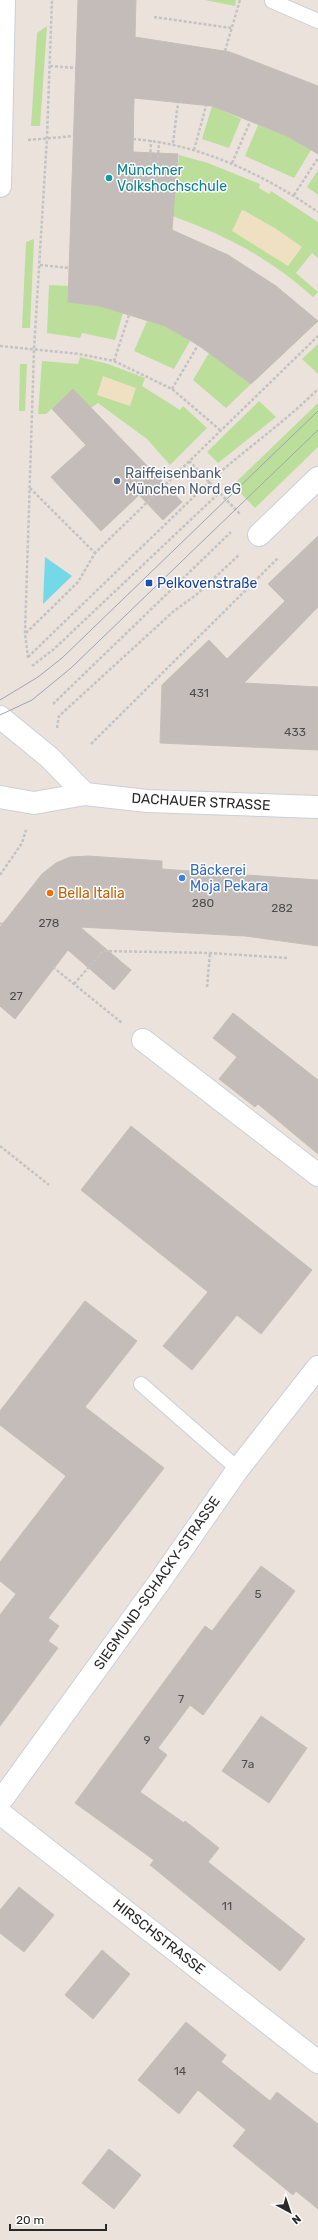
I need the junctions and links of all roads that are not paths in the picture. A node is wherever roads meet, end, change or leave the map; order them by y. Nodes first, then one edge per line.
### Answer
1 (4, 0) edge
2 (272, 1) dead end
3 (318, 21) edge
4 (1, 144) edge
5 (0, 186) edge
6 (318, 478) edge
7 (259, 535) road end
8 (0, 717) edge
9 (85, 794) junction
10 (0, 797) edge
11 (318, 807) edge
12 (143, 1040) road end
13 (318, 1175) edge
14 (318, 1367) edge
15 (141, 1384) dead end
16 (238, 1469) junction
17 (0, 1802) edge
18 (0, 1813) edge
19 (318, 2062) edge

1 - 4 street
2 - 3 lane
4 - 5 street
6 - 7 street
8 - 9 street
9 - 10 street, DACHAUER STRASSE
9 - 11 street, DACHAUER STRASSE
12 - 13 street
14 - 16 street, SIEGMUND-SCHACKY-STRASSE
15 - 16 lane
16 - 17 street, SIEGMUND-SCHACKY-STRASSE
18 - 19 street, HIRSCHSTRASSE

